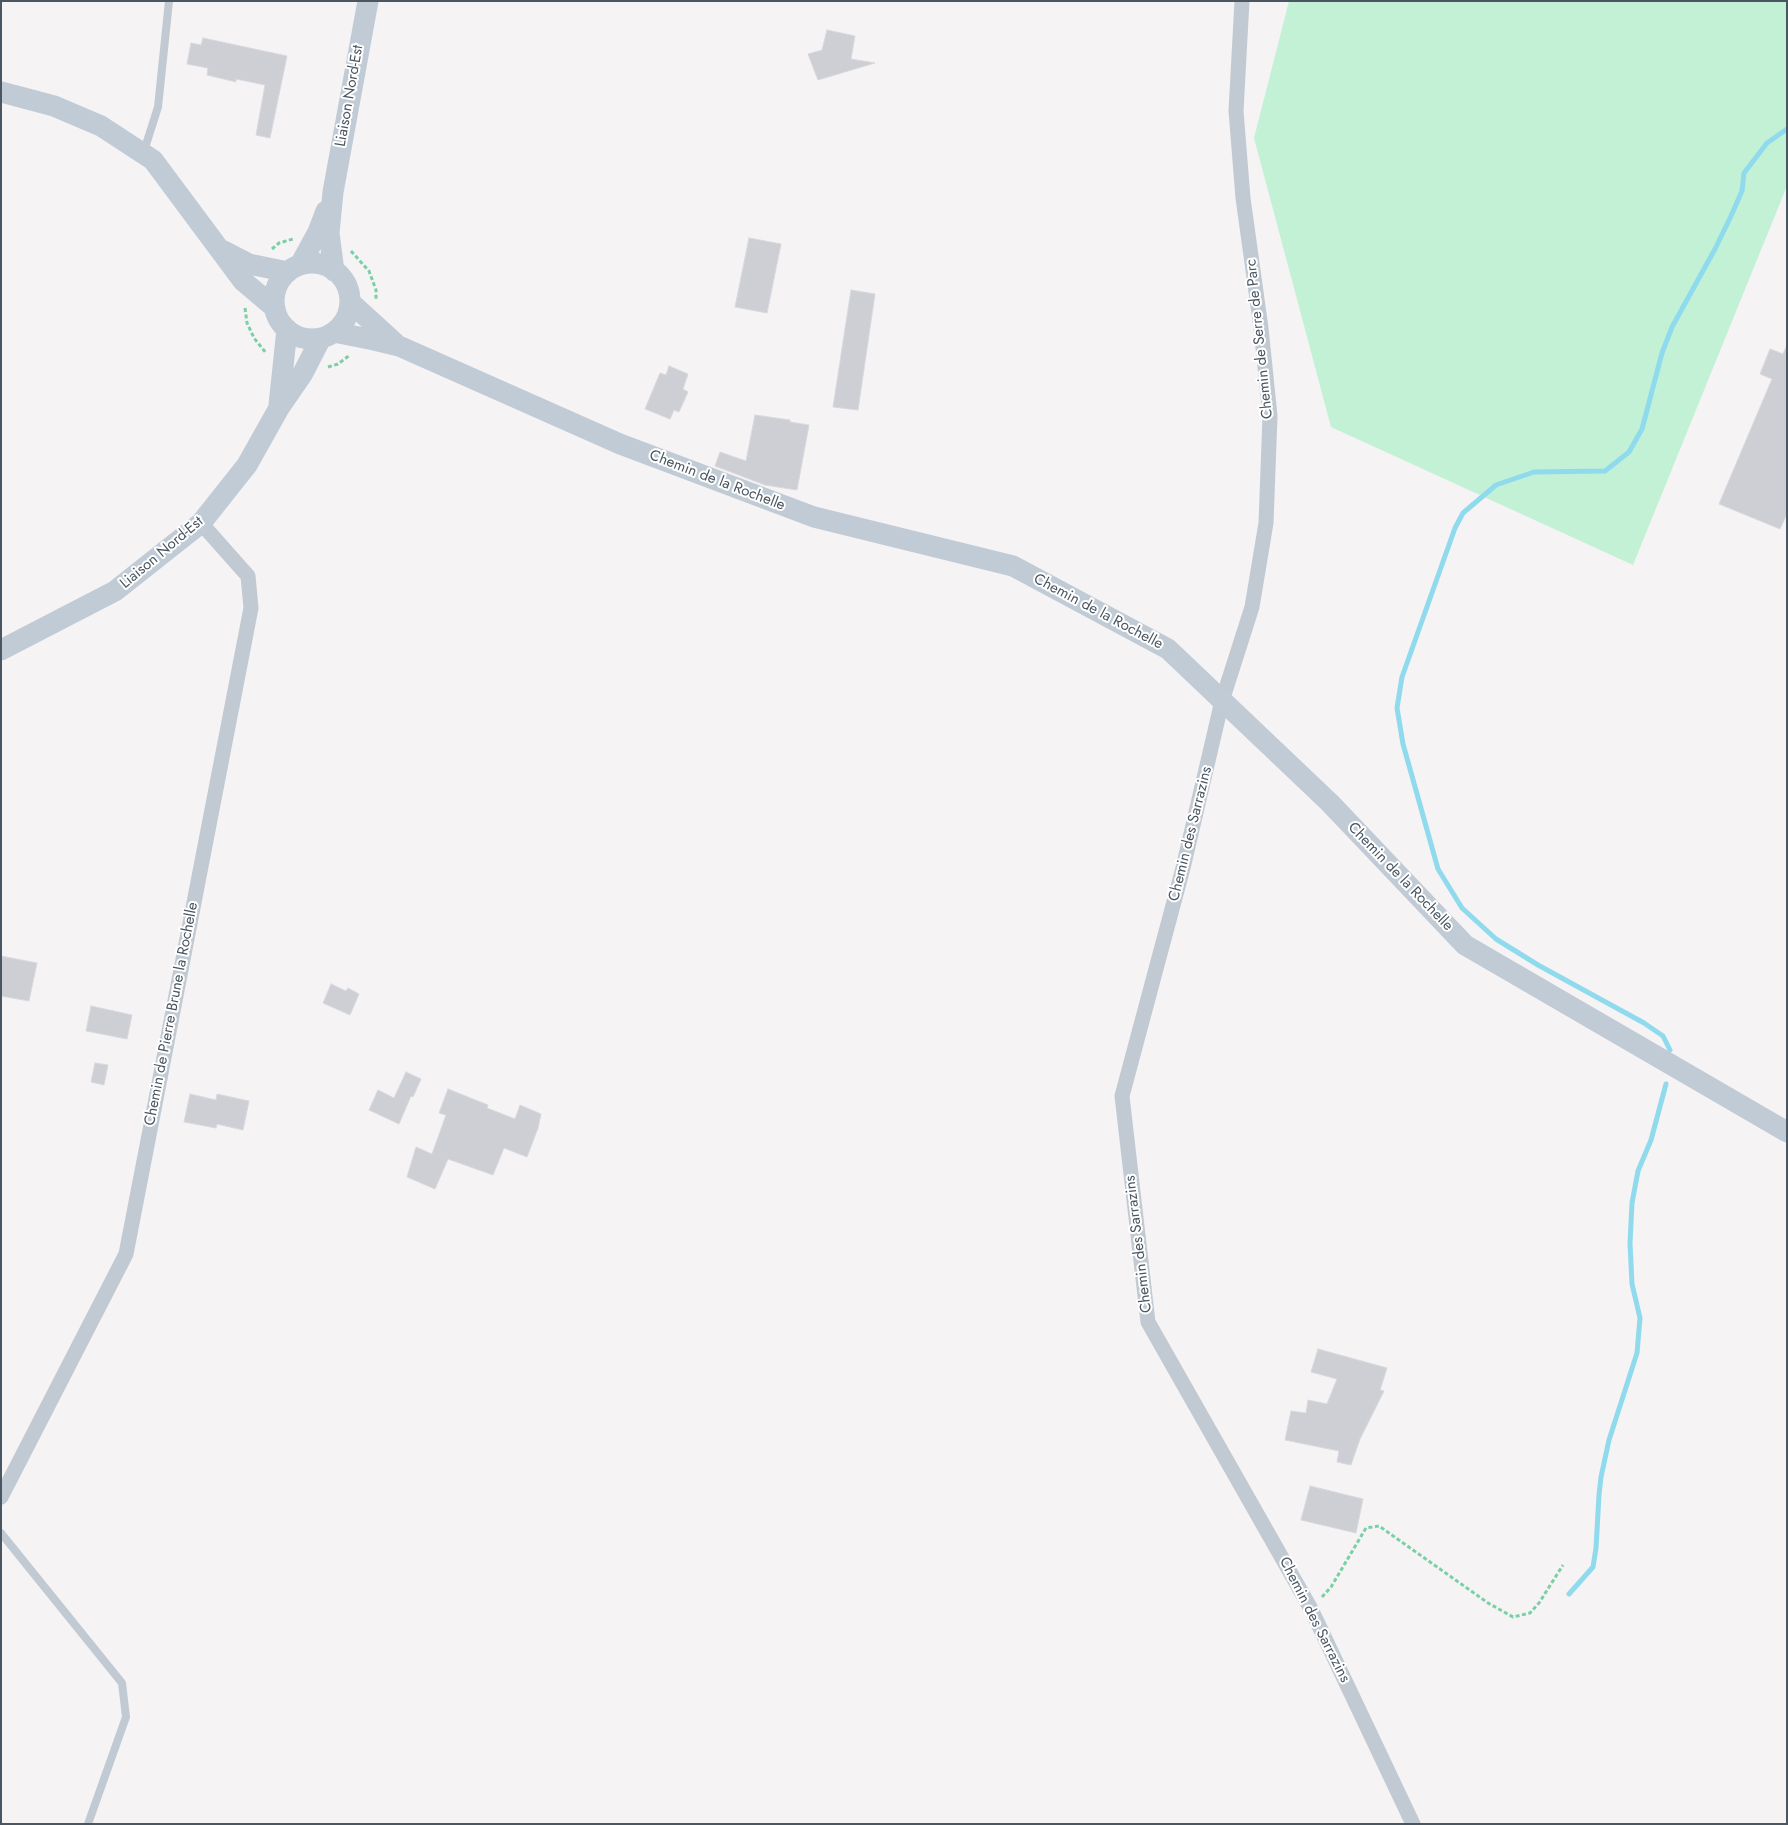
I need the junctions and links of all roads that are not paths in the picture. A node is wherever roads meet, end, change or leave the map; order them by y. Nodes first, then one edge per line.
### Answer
1 (169, 1) edge
2 (368, 1) edge
3 (1242, 1) edge
4 (1, 92) edge
5 (143, 153) junction
6 (333, 192) junction
7 (219, 248) junction
8 (294, 268) junction
9 (334, 270) junction
10 (350, 302) junction
11 (275, 308) junction
12 (287, 329) junction
13 (328, 335) junction
14 (399, 346) junction
15 (279, 408) junction
16 (201, 523) junction
17 (1, 650) edge
18 (1222, 701) junction
19 (1787, 1132) edge
20 (1, 1497) edge
21 (1, 1533) edge
22 (88, 1824) edge
23 (1413, 1824) edge

1 - 5 lane
2 - 6 street, Liaison Nord-Est
3 - 18 street, Chemin de Serre de Parc
4 - 5 street
5 - 7 street
6 - 8 street, Liaison Nord-Est
6 - 9 street, Liaison Nord-Est
7 - 8 street
7 - 11 street
8 - 9 street
8 - 11 street
9 - 10 street
10 - 13 street
10 - 14 street, Chemin de la Rochelle
11 - 12 street
12 - 13 street
12 - 15 street, Liaison Nord-Est
13 - 14 street, Chemin de la Rochelle
13 - 15 street, Liaison Nord-Est
14 - 18 street, Chemin de la Rochelle
15 - 16 street, Liaison Nord-Est
16 - 17 street, Liaison Nord-Est
16 - 20 street, Chemin de Pierre Brune la Rochelle
18 - 19 street, Chemin de la Rochelle
18 - 23 street, Chemin des Sarrazins
21 - 22 lane

